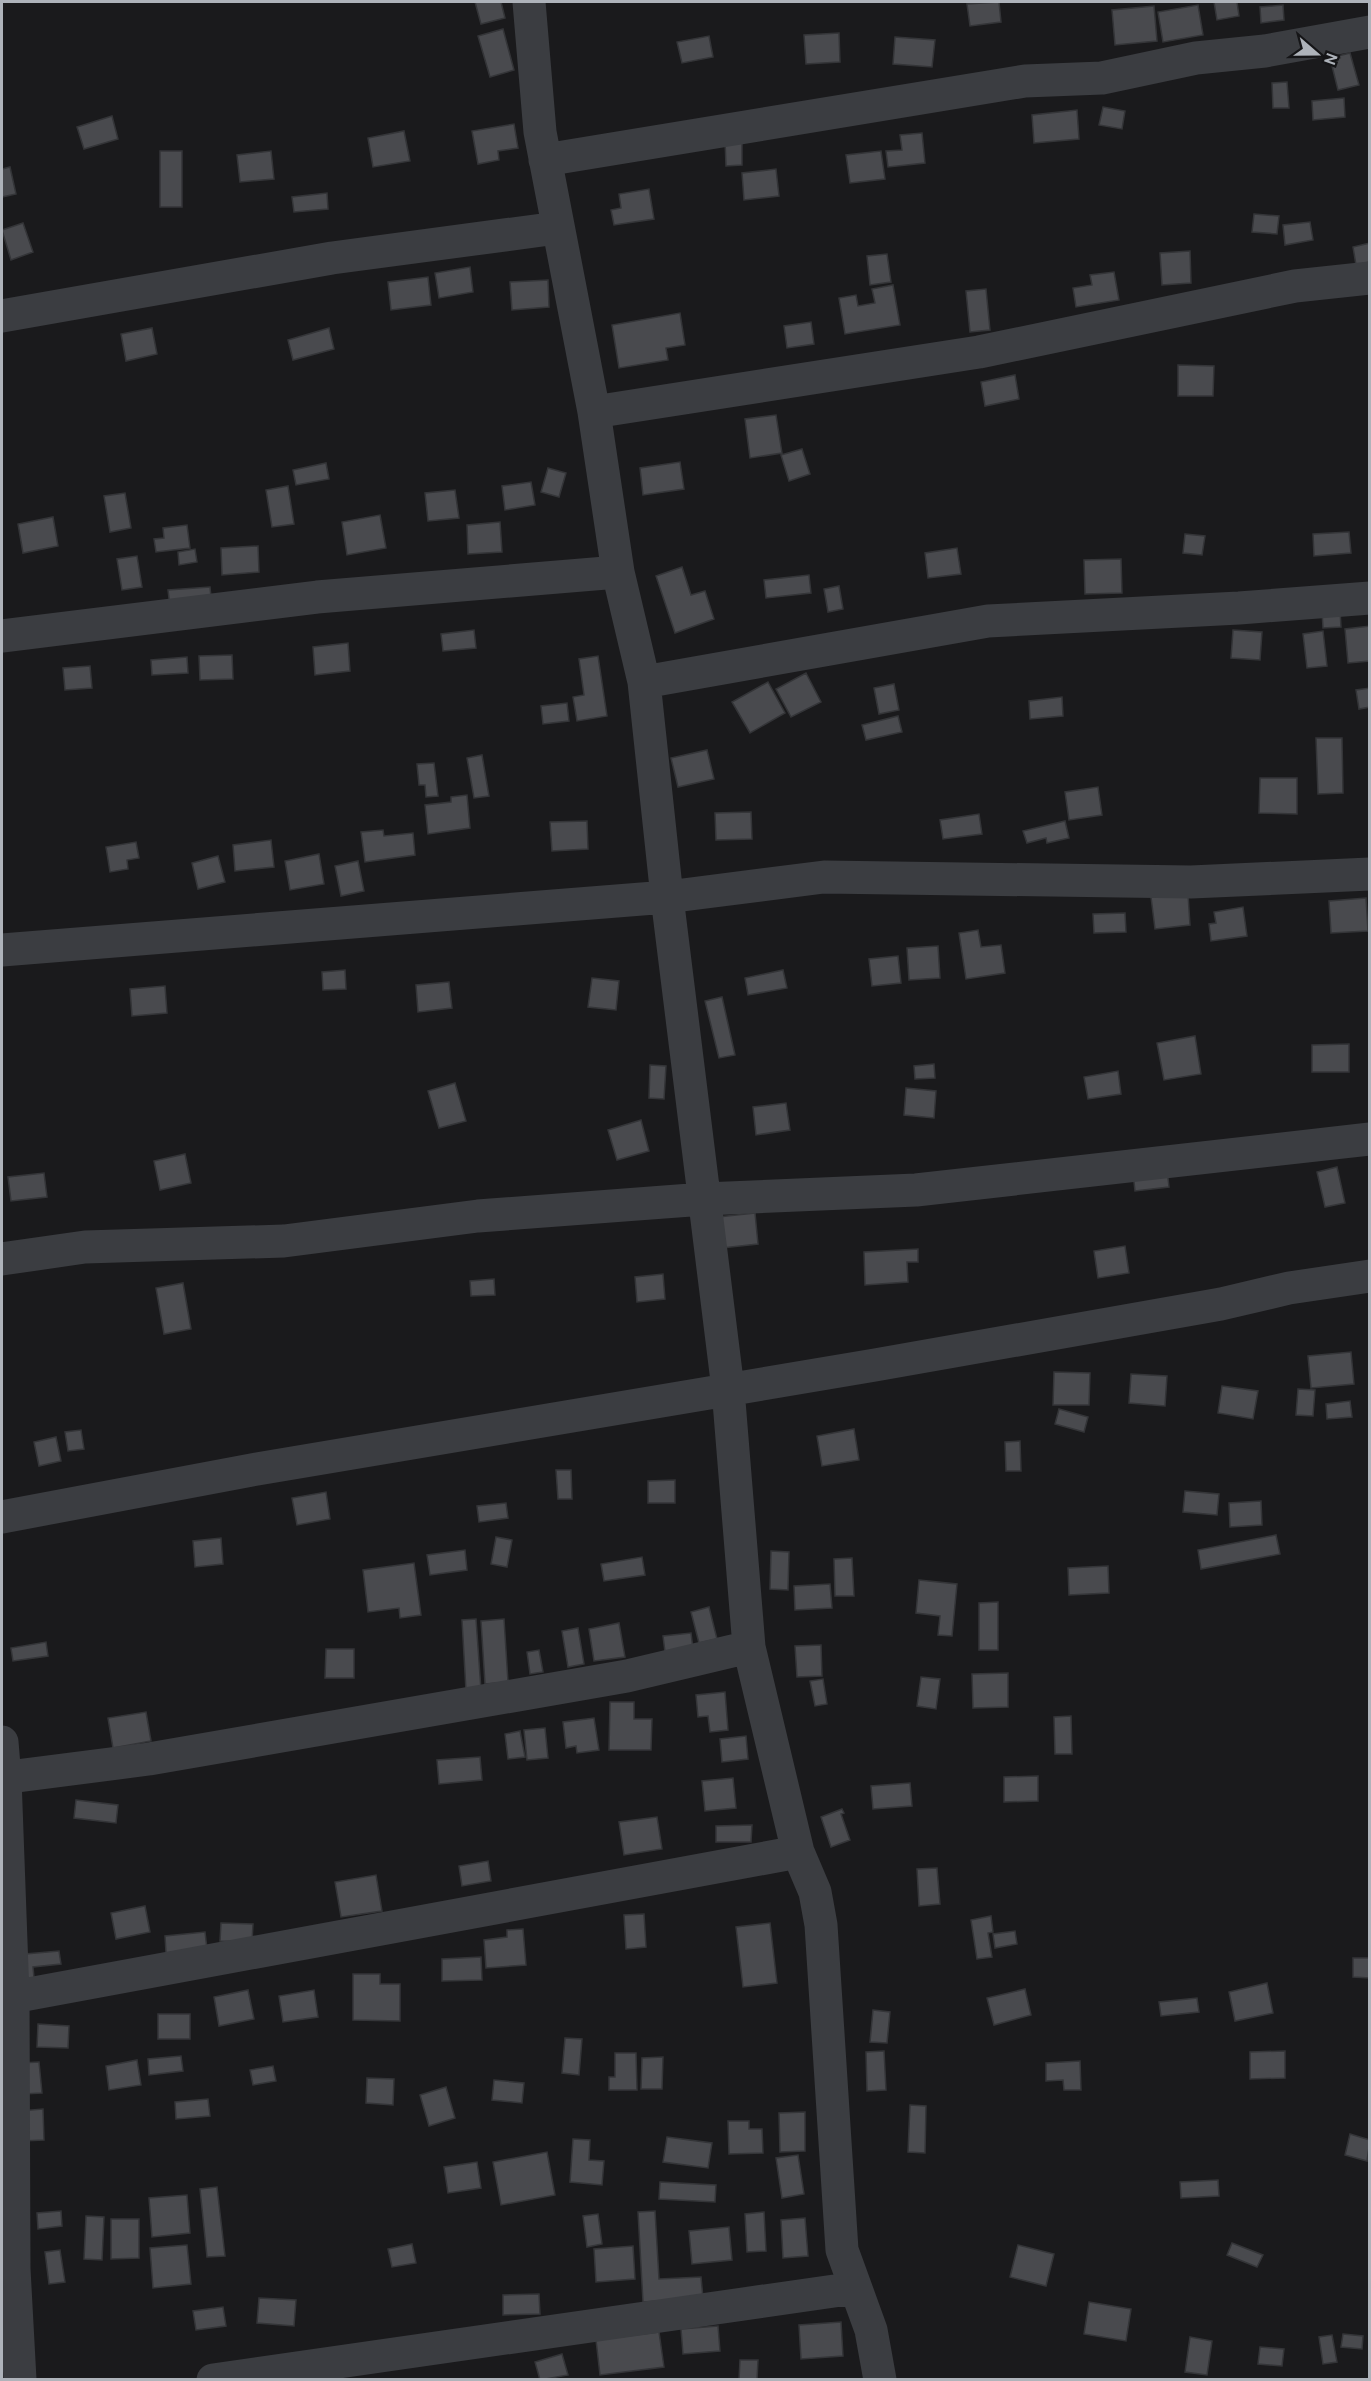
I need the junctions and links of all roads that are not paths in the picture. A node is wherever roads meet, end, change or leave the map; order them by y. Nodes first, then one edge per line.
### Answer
1 (530, 2) edge
2 (1370, 32) edge
3 (545, 160) junction
4 (557, 228) junction
5 (1370, 278) edge
6 (2, 316) edge
7 (594, 412) junction
8 (618, 572) junction
9 (1370, 598) edge
10 (2, 636) edge
11 (644, 682) junction
12 (1370, 874) edge
13 (667, 897) junction
14 (2, 950) edge
15 (1370, 1139) edge
16 (704, 1199) junction
17 (2, 1259) edge
18 (1370, 1276) edge
19 (728, 1389) junction
20 (2, 1517) edge
21 (749, 1647) junction
22 (2, 1742) edge
23 (3, 1778) edge
24 (798, 1852) junction
25 (7, 1997) edge
26 (855, 2288) junction
27 (20, 2379) edge
28 (213, 2379) edge
29 (880, 2379) edge

1 - 3 street
2 - 3 street
3 - 4 street
4 - 6 street
4 - 7 street
5 - 7 street
7 - 8 street
8 - 10 street
8 - 11 street
9 - 11 street
11 - 13 street
12 - 13 street
13 - 14 street
13 - 16 street
15 - 16 street
16 - 17 street
16 - 19 street
18 - 19 street
19 - 20 street
19 - 21 street
21 - 23 street
21 - 24 street
22 - 23 street
23 - 25 street
24 - 25 street
24 - 26 street
25 - 27 street
26 - 28 street
26 - 29 street

